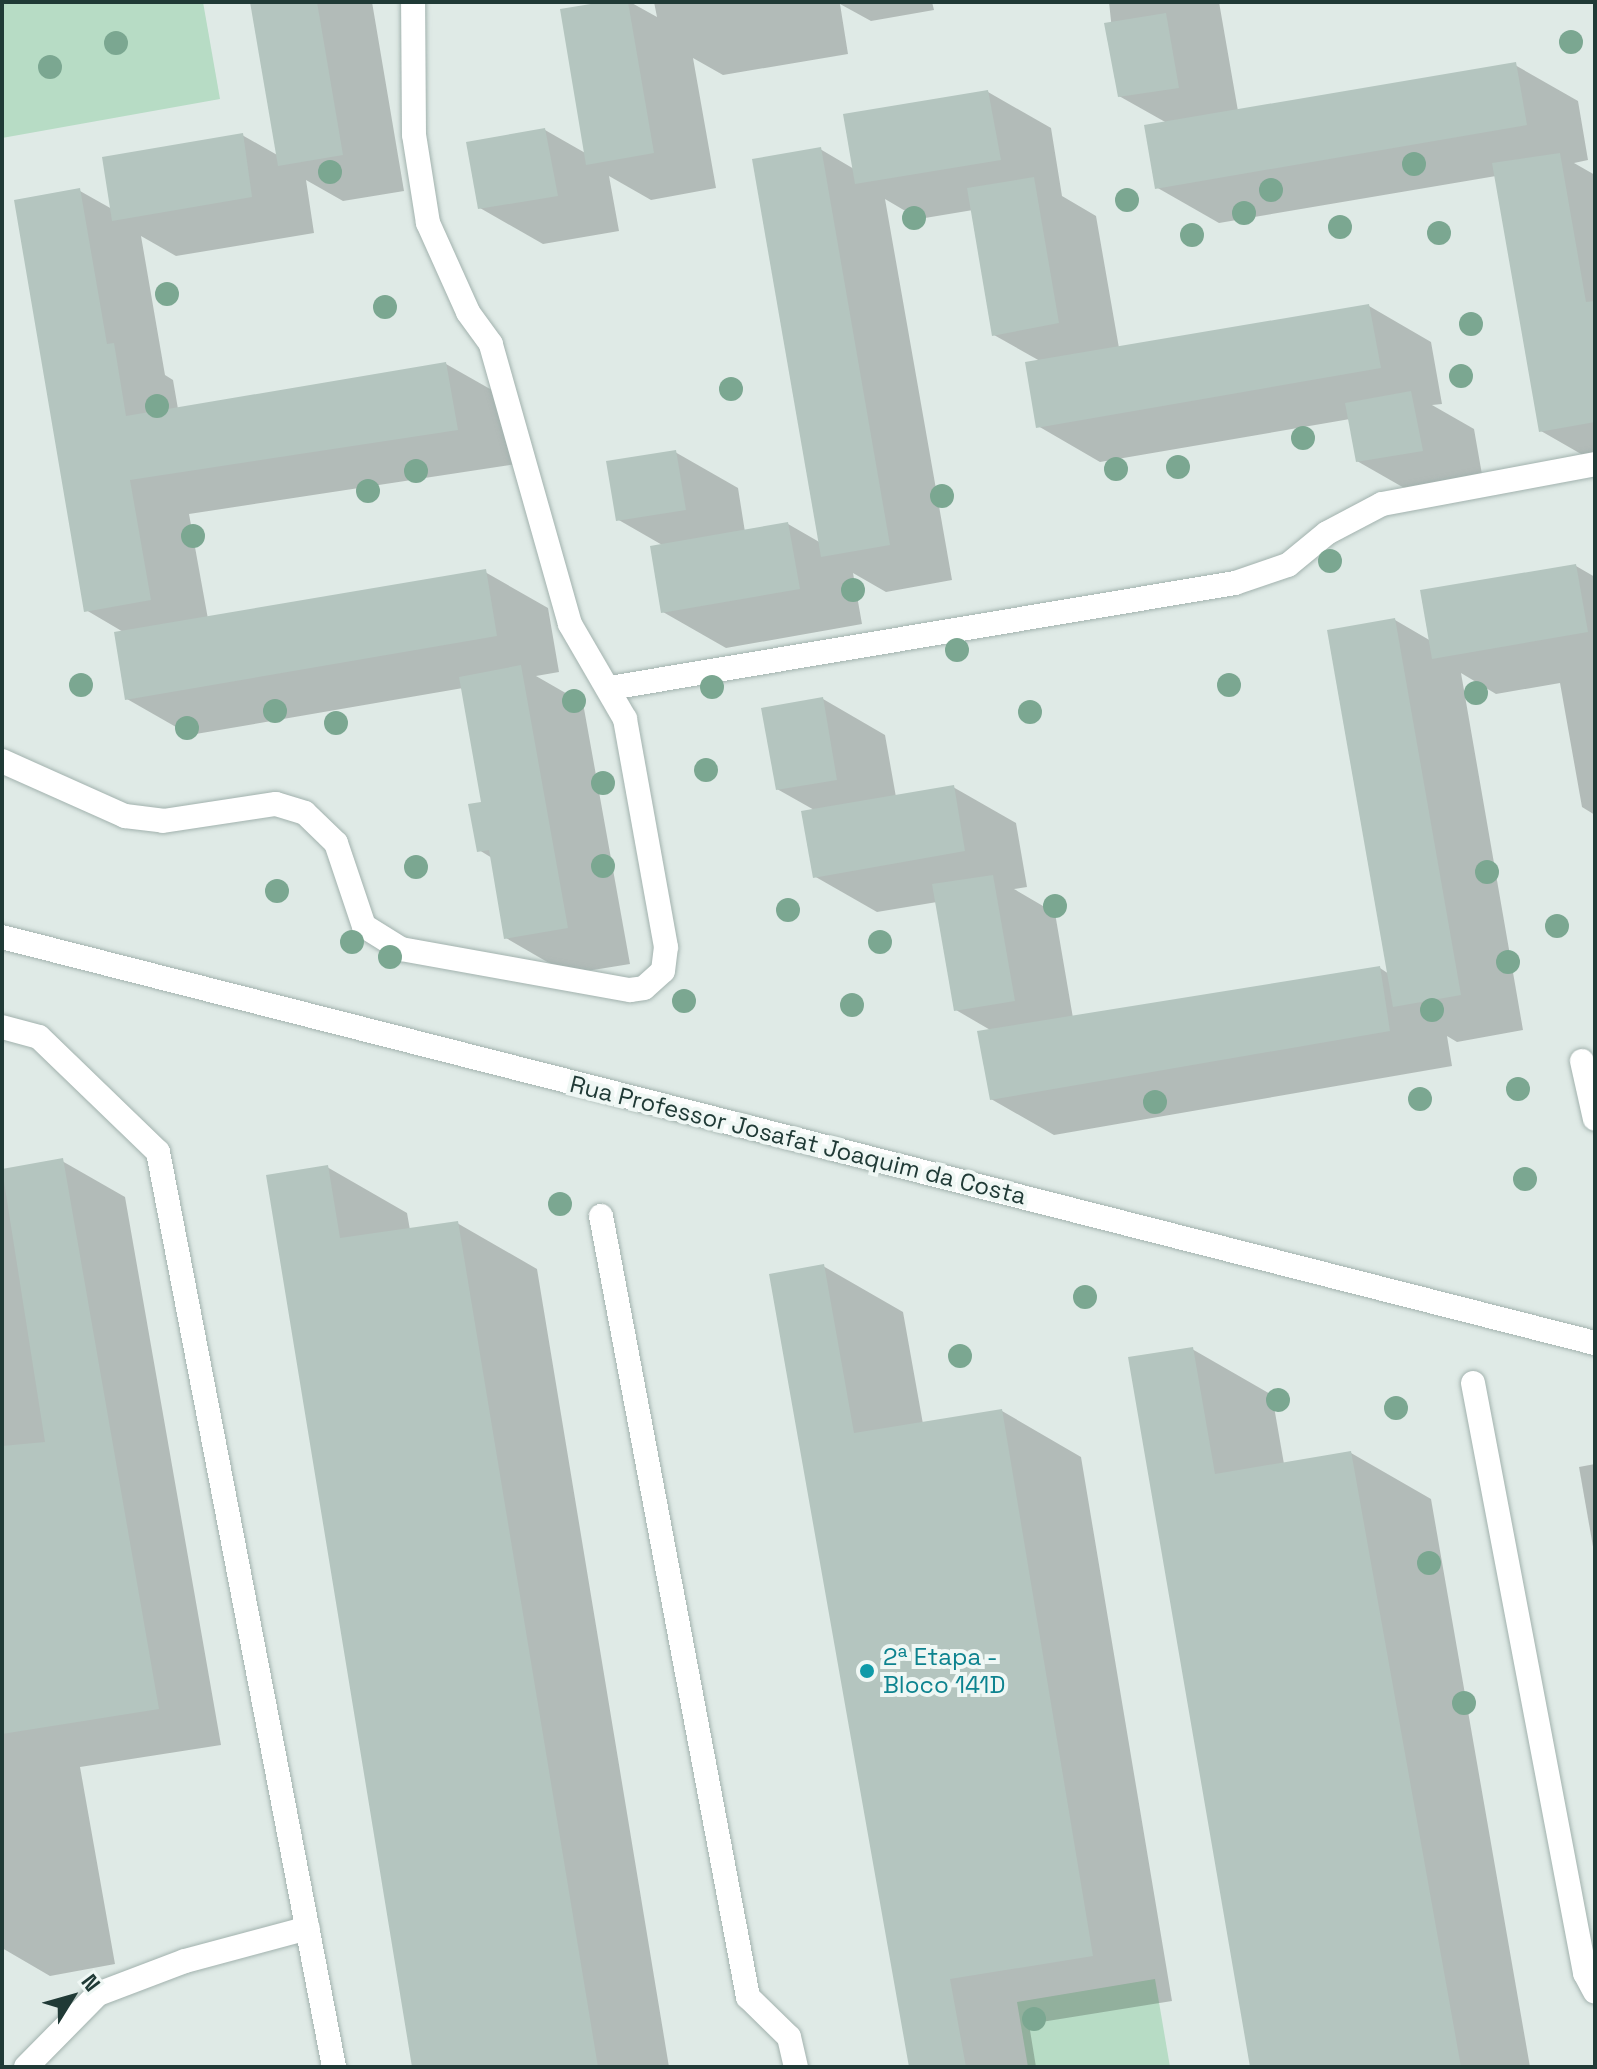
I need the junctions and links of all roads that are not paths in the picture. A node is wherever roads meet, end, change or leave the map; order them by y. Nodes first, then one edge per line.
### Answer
1 (413, 2) edge
2 (1595, 464) edge
3 (610, 688) junction
4 (2, 761) edge
5 (2, 937) edge
6 (2, 1027) edge
7 (1582, 1061) dead end
8 (1595, 1119) edge
9 (601, 1216) dead end
10 (1595, 1343) edge
11 (1473, 1383) dead end
12 (308, 1928) junction
13 (1595, 1992) edge
14 (26, 2067) edge
15 (334, 2067) edge
16 (796, 2067) edge

1 - 3 street
2 - 3 street
3 - 4 street
5 - 10 street, Rua Professor Josafat Joaquim da Costa
6 - 12 street
7 - 8 street
9 - 16 street
11 - 13 street
12 - 14 street
12 - 15 street

